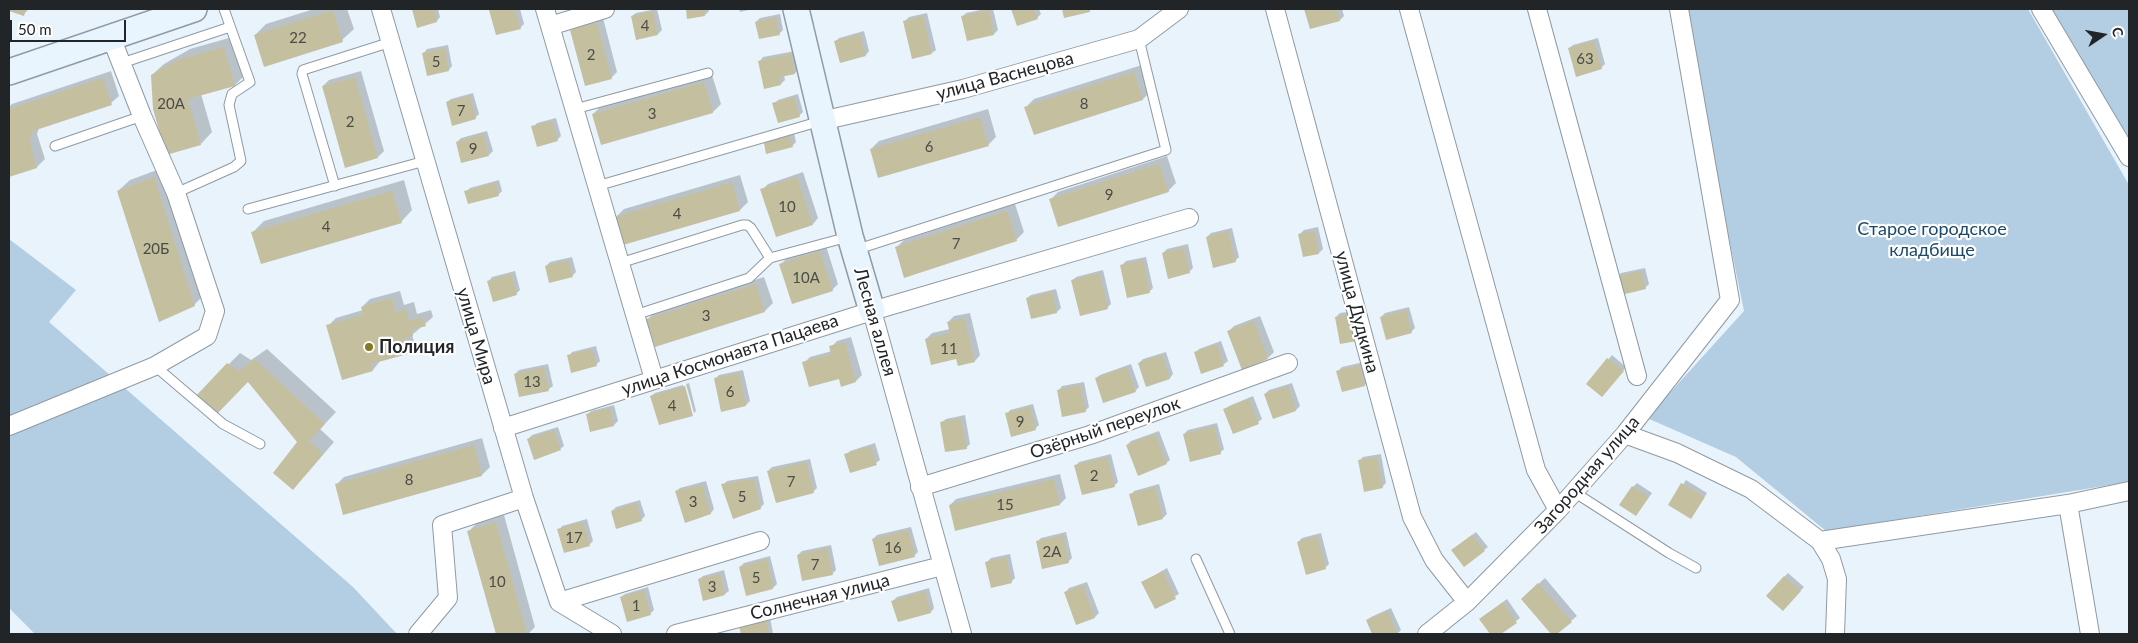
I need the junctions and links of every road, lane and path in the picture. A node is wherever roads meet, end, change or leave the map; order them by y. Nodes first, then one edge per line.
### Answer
1 (194, 9) edge
2 (224, 9) edge
3 (381, 9) edge
4 (545, 9) edge
5 (605, 9) edge
6 (796, 9) edge
7 (1179, 9) edge
8 (1275, 9) edge
9 (1409, 9) edge
10 (1537, 9) edge
11 (1679, 9) edge
12 (2041, 9) edge
13 (550, 26) junction
14 (230, 28) junction
15 (111, 37) junction
16 (1139, 39) junction
17 (391, 42) junction
18 (122, 63) junction
19 (9, 72) edge
20 (708, 73) dead end
21 (575, 109) junction
22 (142, 116) junction
23 (821, 121) junction
24 (55, 146) dead end
25 (2129, 157) edge
26 (425, 161) junction
27 (334, 186) junction
28 (597, 186) junction
29 (176, 193) junction
30 (248, 210) dead end
31 (1189, 218) dead end
32 (852, 243) junction
33 (770, 258) junction
34 (620, 263) junction
35 (872, 311) junction
36 (635, 315) junction
37 (1288, 363) dead end
38 (155, 366) junction
39 (1636, 376) dead end
40 (654, 380) junction
41 (9, 426) edge
42 (503, 428) junction
43 (1625, 434) junction
44 (260, 444) dead end
45 (920, 487) junction
46 (2129, 491) edge
47 (1574, 492) junction
48 (524, 498) junction
49 (2068, 504) junction
50 (1558, 510) junction
51 (760, 541) dead end
52 (1820, 541) junction
53 (1196, 559) dead end
54 (942, 566) junction
55 (1696, 568) dead end
56 (560, 602) junction
57 (1467, 602) junction
58 (698, 631) edge
59 (418, 634) edge
60 (612, 634) edge
61 (676, 634) edge
62 (962, 634) edge
63 (1230, 634) edge
64 (1427, 634) edge
65 (1834, 634) edge
66 (2090, 634) edge

1 - 15 street
2 - 14 lane
3 - 17 street, улица Мира
4 - 13 street
5 - 13 street
6 - 23 street, Лесная аллея
7 - 16 street, улица Васнецова
8 - 57 street, улица Дудкина
9 - 50 street
10 - 39 street
11 - 43 street, Загородная улица
12 - 25 street
13 - 21 street
14 - 18 lane
14 - 29 lane
15 - 18 street
15 - 19 street
16 - 23 street, улица Васнецова
16 - 32 lane
17 - 26 street, улица Мира
17 - 27 lane
18 - 22 street
20 - 21 lane
21 - 28 street
22 - 24 lane
22 - 29 street
23 - 28 lane
23 - 32 street, Лесная аллея
26 - 27 lane
26 - 42 street, улица Мира
27 - 30 lane
28 - 34 street
29 - 38 street
31 - 35 street, улица Космонавта Пацаева
32 - 33 lane
32 - 35 street, Лесная аллея
33 - 34 lane
33 - 36 lane
34 - 36 street
35 - 40 street, улица Космонавта Пацаева
35 - 45 street, Лесная аллея
36 - 40 street
37 - 45 street, Озёрный переулок
38 - 41 street
38 - 44 lane
40 - 42 street, улица Космонавта Пацаева
42 - 48 street, улица Мира
43 - 47 street, Загородная улица
43 - 52 street
45 - 54 street, Лесная аллея
46 - 49 street
47 - 50 street, Загородная улица
47 - 55 lane
48 - 56 street, улица Мира
48 - 59 street
49 - 52 street
49 - 66 street
50 - 57 street, Загородная улица
51 - 56 street
52 - 65 street
53 - 63 lane
54 - 58 street, Солнечная улица
54 - 62 street, Лесная аллея
56 - 60 street
57 - 64 street, Загородная улица
58 - 61 street, Солнечная улица

